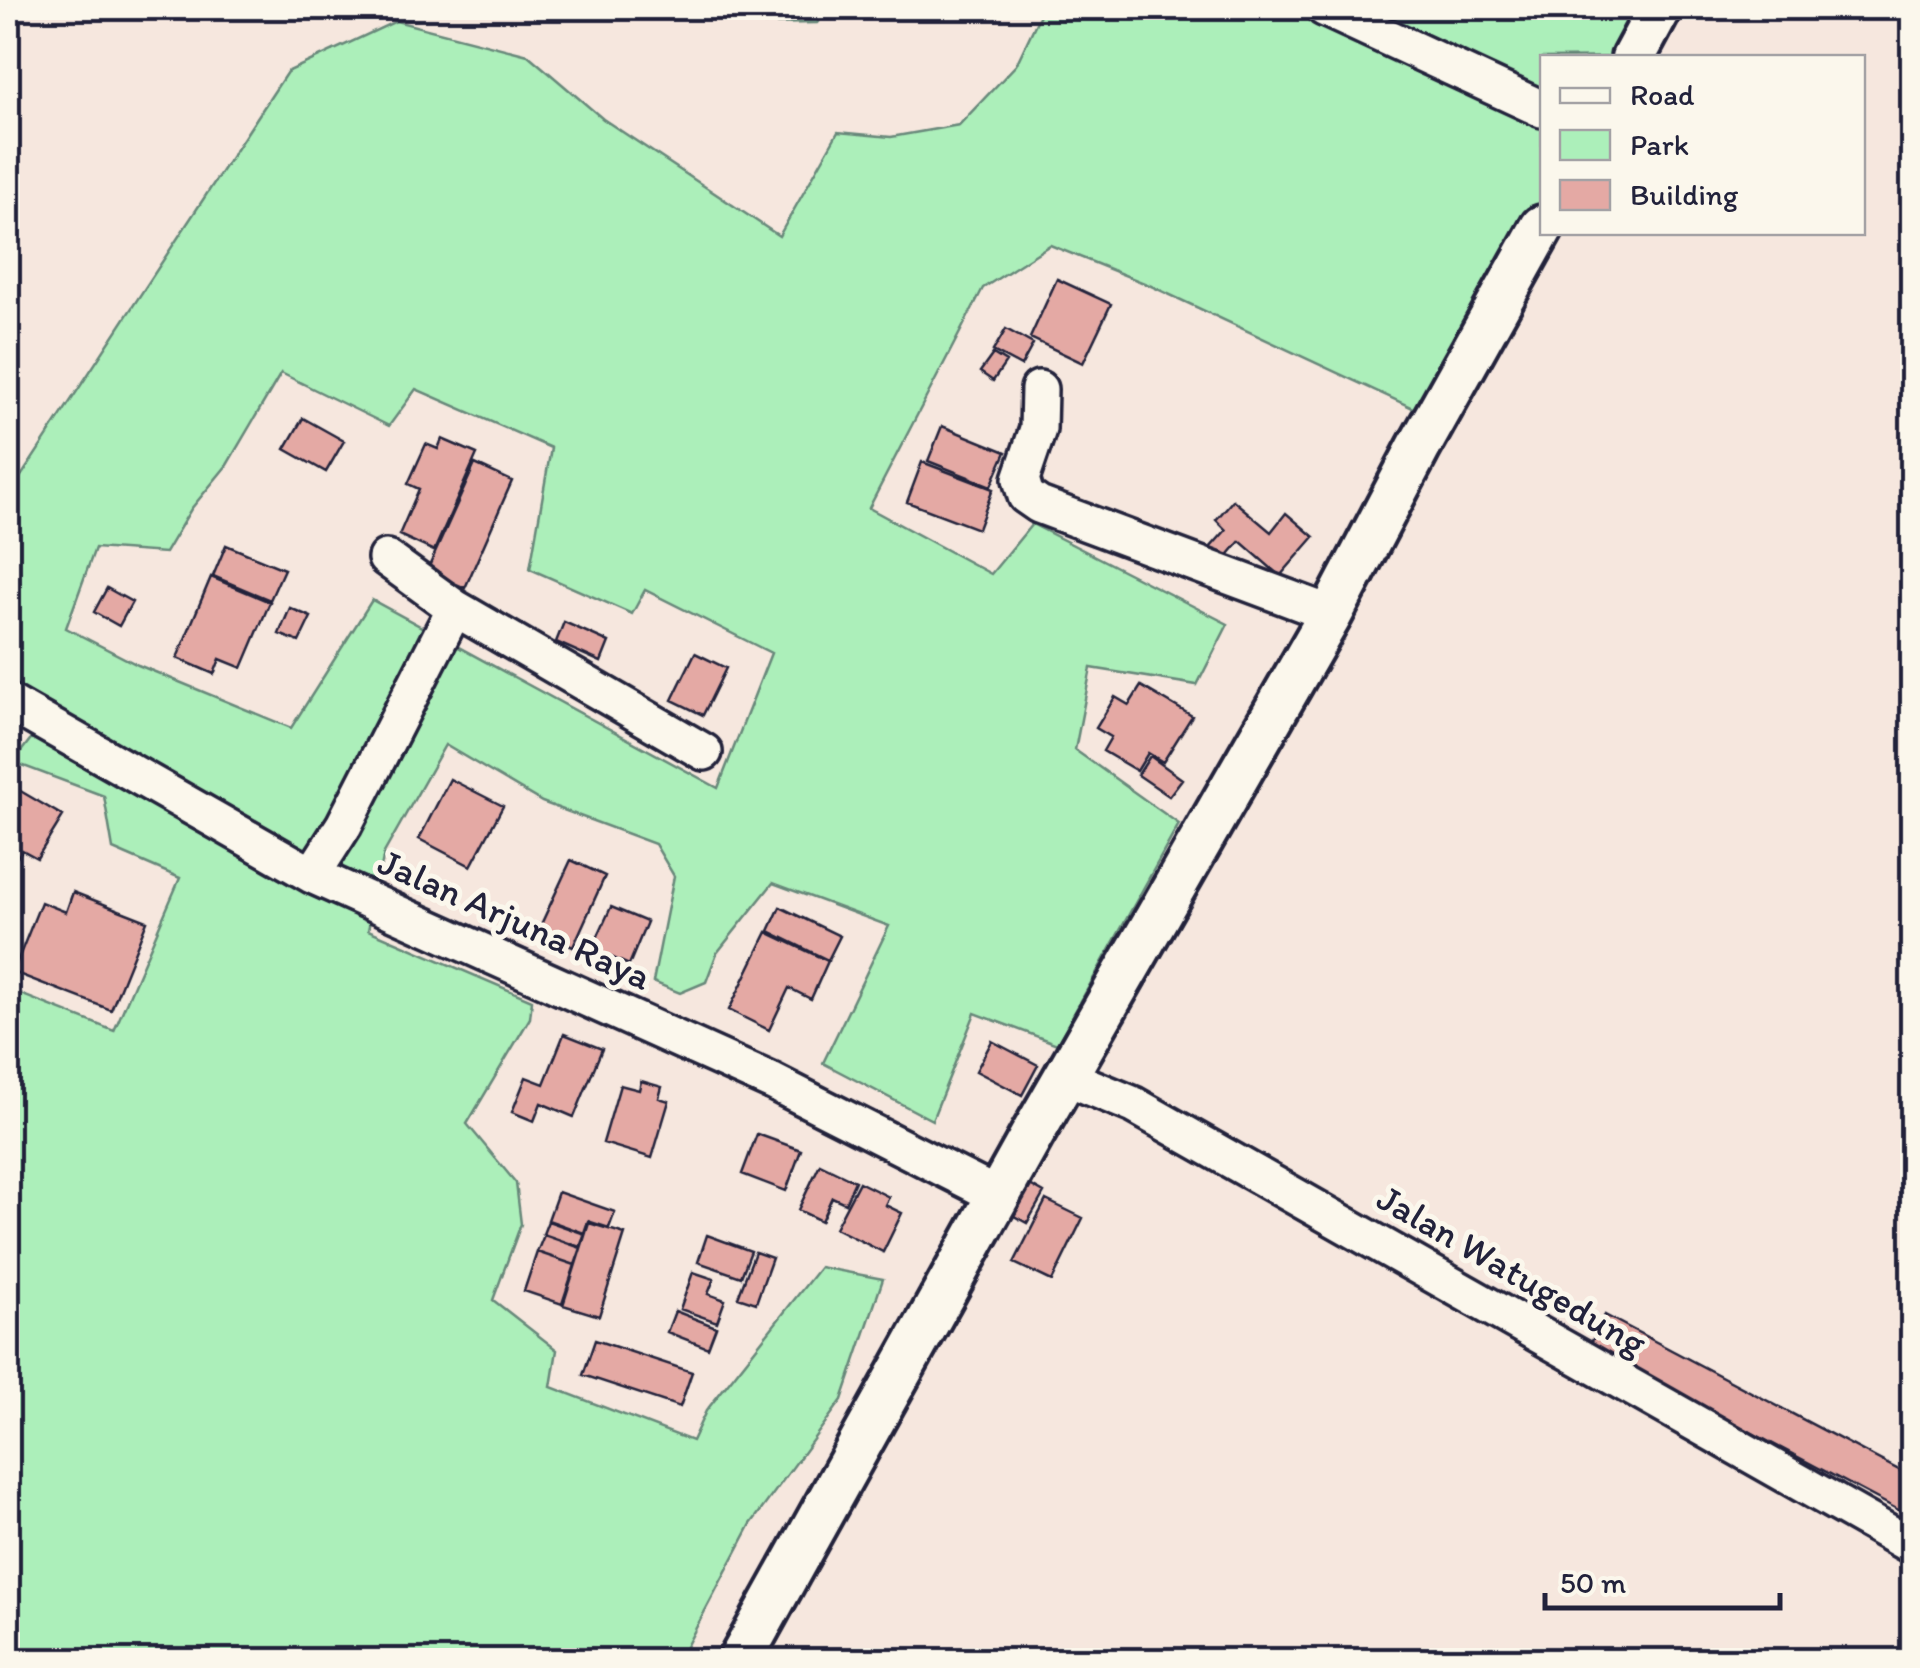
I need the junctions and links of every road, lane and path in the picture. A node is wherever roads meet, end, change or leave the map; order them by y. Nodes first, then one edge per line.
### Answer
1 (1324, 8) edge
2 (1660, 8) edge
3 (1635, 55) edge
4 (1540, 108) edge
5 (1540, 231) edge
6 (1038, 389) dead end
7 (386, 558) dead end
8 (455, 608) junction
9 (1331, 614) junction
10 (8, 702) edge
11 (704, 752) dead end
12 (312, 875) junction
13 (1066, 1077) junction
14 (998, 1196) junction
15 (1912, 1546) edge
16 (740, 1660) edge

1 - 4 street
2 - 3 street
5 - 9 street
6 - 9 street
7 - 8 street
8 - 11 street
8 - 12 street
9 - 13 street
10 - 12 street, Jalan Arjuna Raya
12 - 14 street, Jalan Arjuna Raya
13 - 14 street
13 - 15 street, Jalan Watugedung
14 - 16 street

